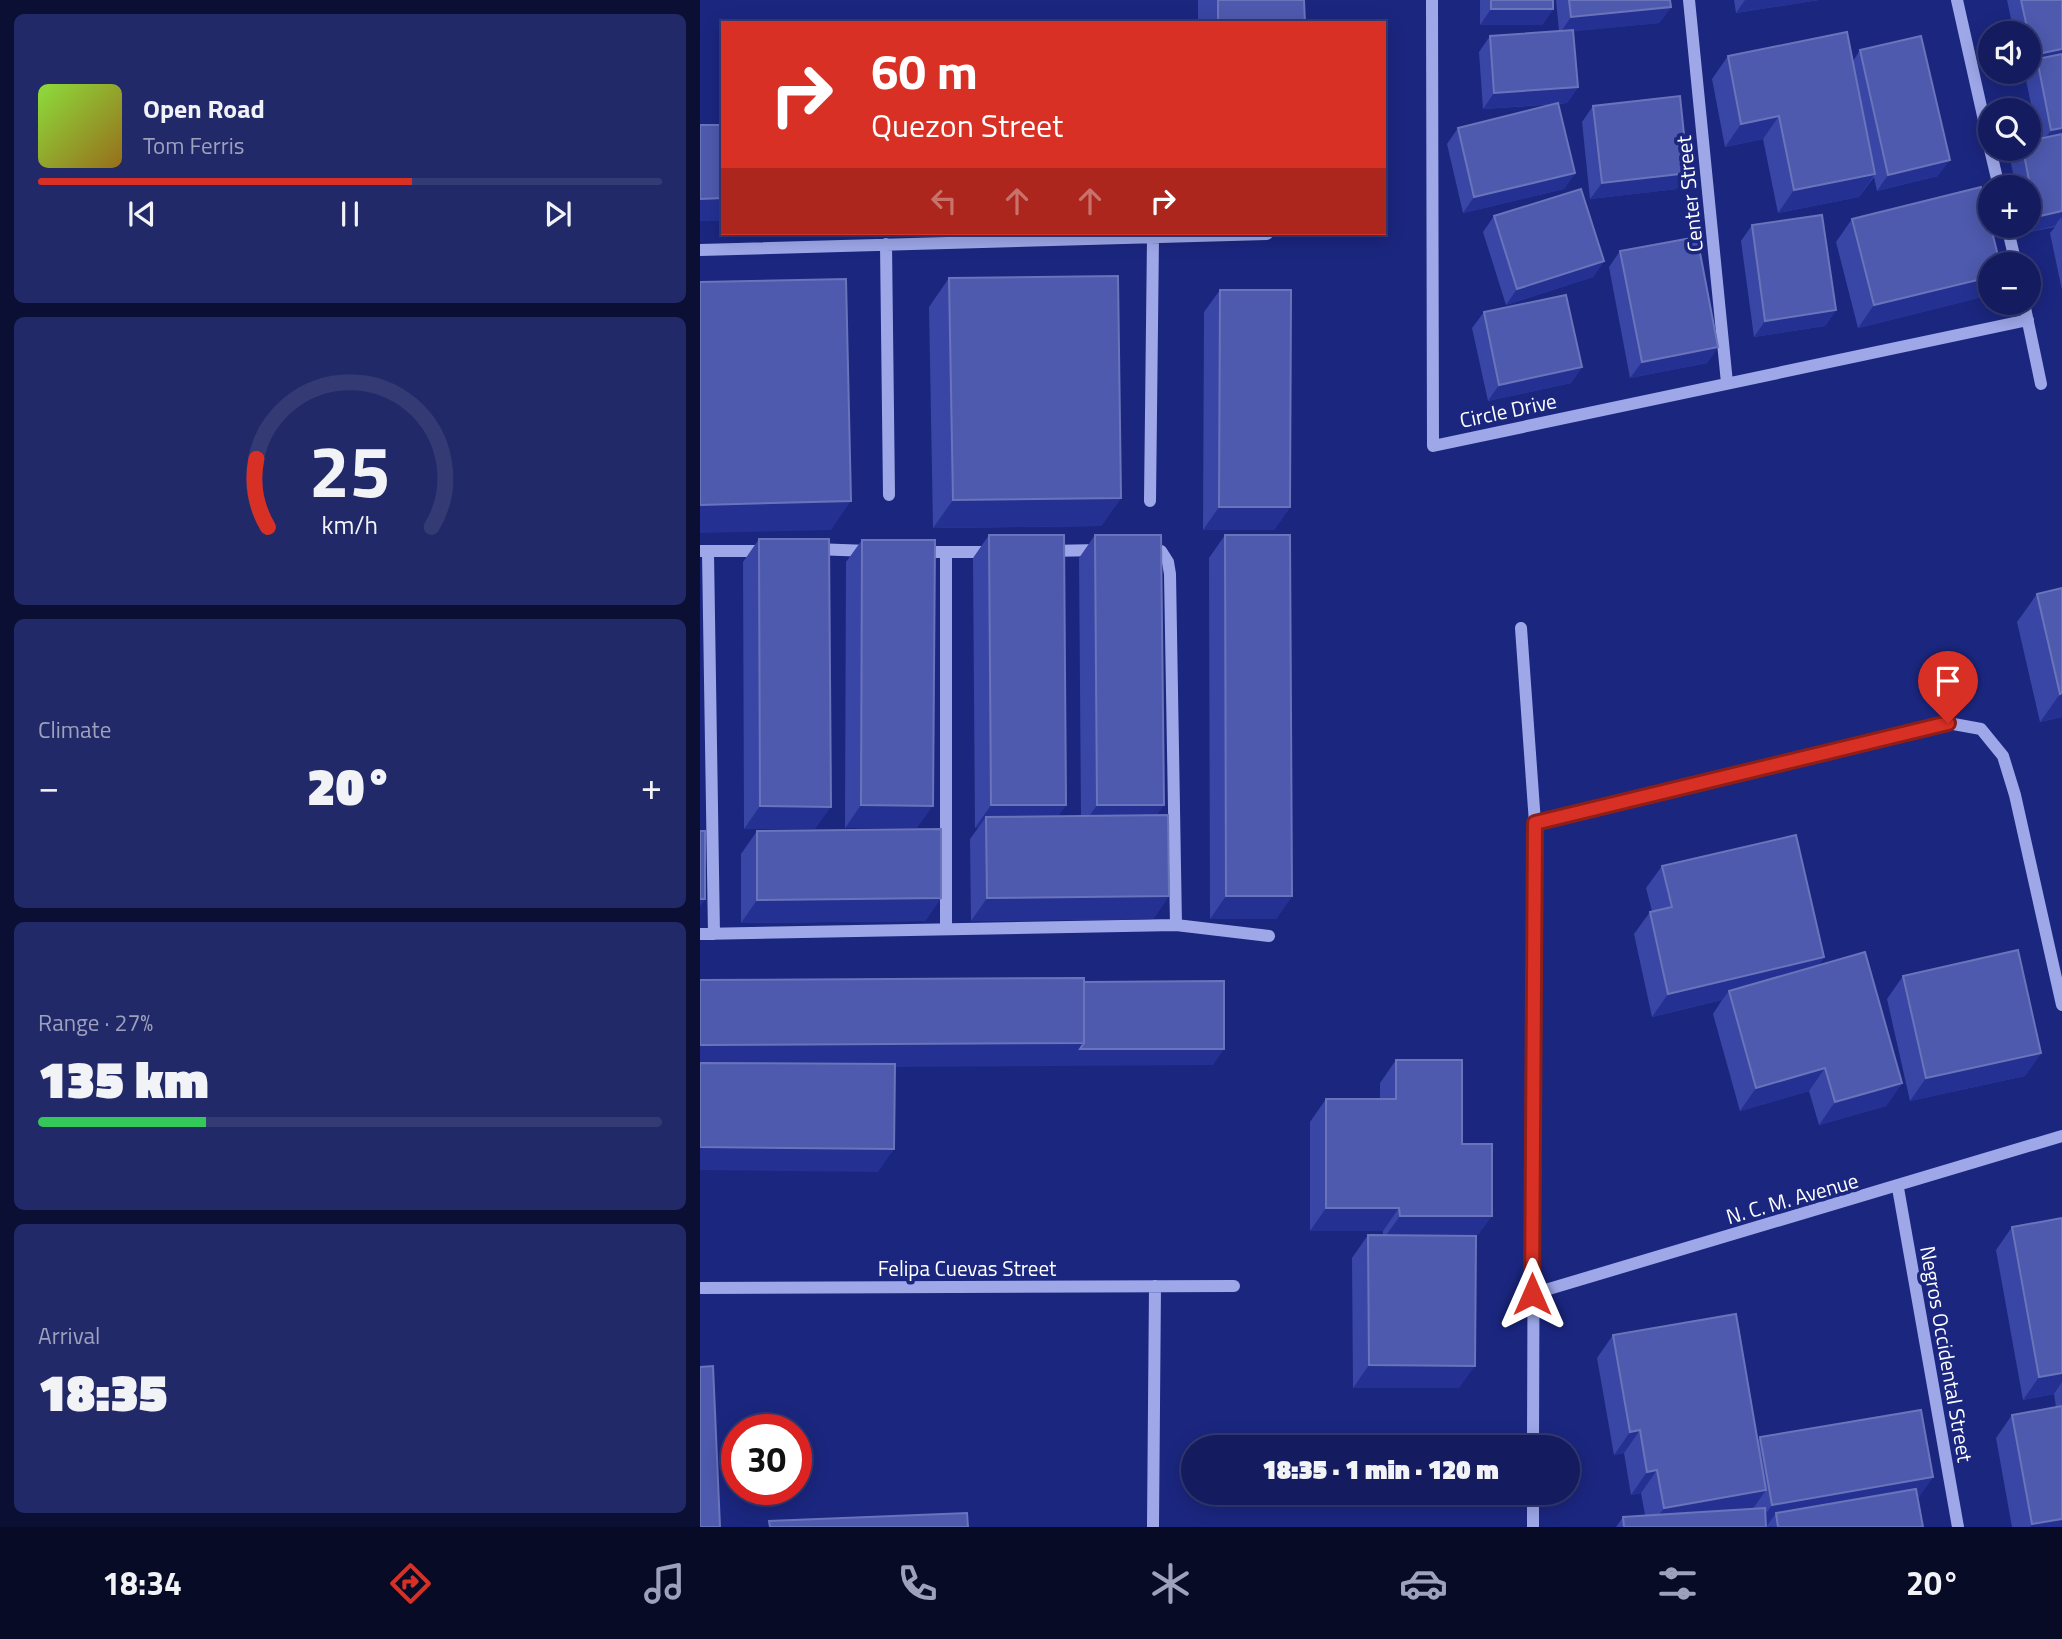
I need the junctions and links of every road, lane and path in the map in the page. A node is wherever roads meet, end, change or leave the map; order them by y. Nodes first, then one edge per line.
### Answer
1 (1432, 0) edge
2 (1689, 0) edge
3 (1957, 0) edge
4 (1979, 98) edge
5 (1229, 235) edge
6 (1153, 237) junction
7 (886, 244) junction
8 (700, 250) edge
9 (2027, 315) edge
10 (2028, 320) junction
11 (1727, 383) junction
12 (2041, 384) dead end
13 (889, 495) dead end
14 (1150, 501) dead end
15 (806, 549) edge
16 (778, 550) edge
17 (1113, 550) edge
18 (1127, 550) edge
19 (876, 551) edge
20 (1029, 551) edge
21 (704, 552) edge
22 (904, 552) edge
23 (1002, 552) edge
24 (946, 553) junction
25 (1521, 628) dead end
26 (1535, 823) junction
27 (1176, 925) junction
28 (946, 928) junction
29 (700, 934) edge
30 (714, 934) junction
31 (1269, 936) dead end
32 (2062, 1005) edge
33 (2062, 1136) edge
34 (1898, 1188) junction
35 (1155, 1286) junction
36 (1234, 1286) dead end
37 (700, 1288) edge
38 (1532, 1294) junction
39 (1533, 1435) edge
40 (1533, 1505) edge
41 (1153, 1527) edge
42 (1533, 1527) edge
43 (1958, 1527) edge

1 - 11 street, Circle Drive
2 - 11 street, Center Street
3 - 4 street
5 - 6 street
6 - 7 street
6 - 14 street
7 - 8 street
7 - 13 street
9 - 10 street
10 - 11 street, Circle Drive
10 - 12 street
15 - 19 street
16 - 21 street
17 - 20 street
18 - 27 street
21 - 30 street
22 - 24 street
23 - 24 street
24 - 28 street
25 - 26 street
26 - 32 street
26 - 38 street
27 - 28 street
27 - 31 street
28 - 30 street
29 - 30 street
33 - 34 street, N. C. M. Avenue
34 - 38 street, N. C. M. Avenue
34 - 43 street, Negros Occidental Street
35 - 36 street, Felipa Cuevas Street
35 - 37 street, Felipa Cuevas Street
35 - 41 street
38 - 39 street
40 - 42 street

